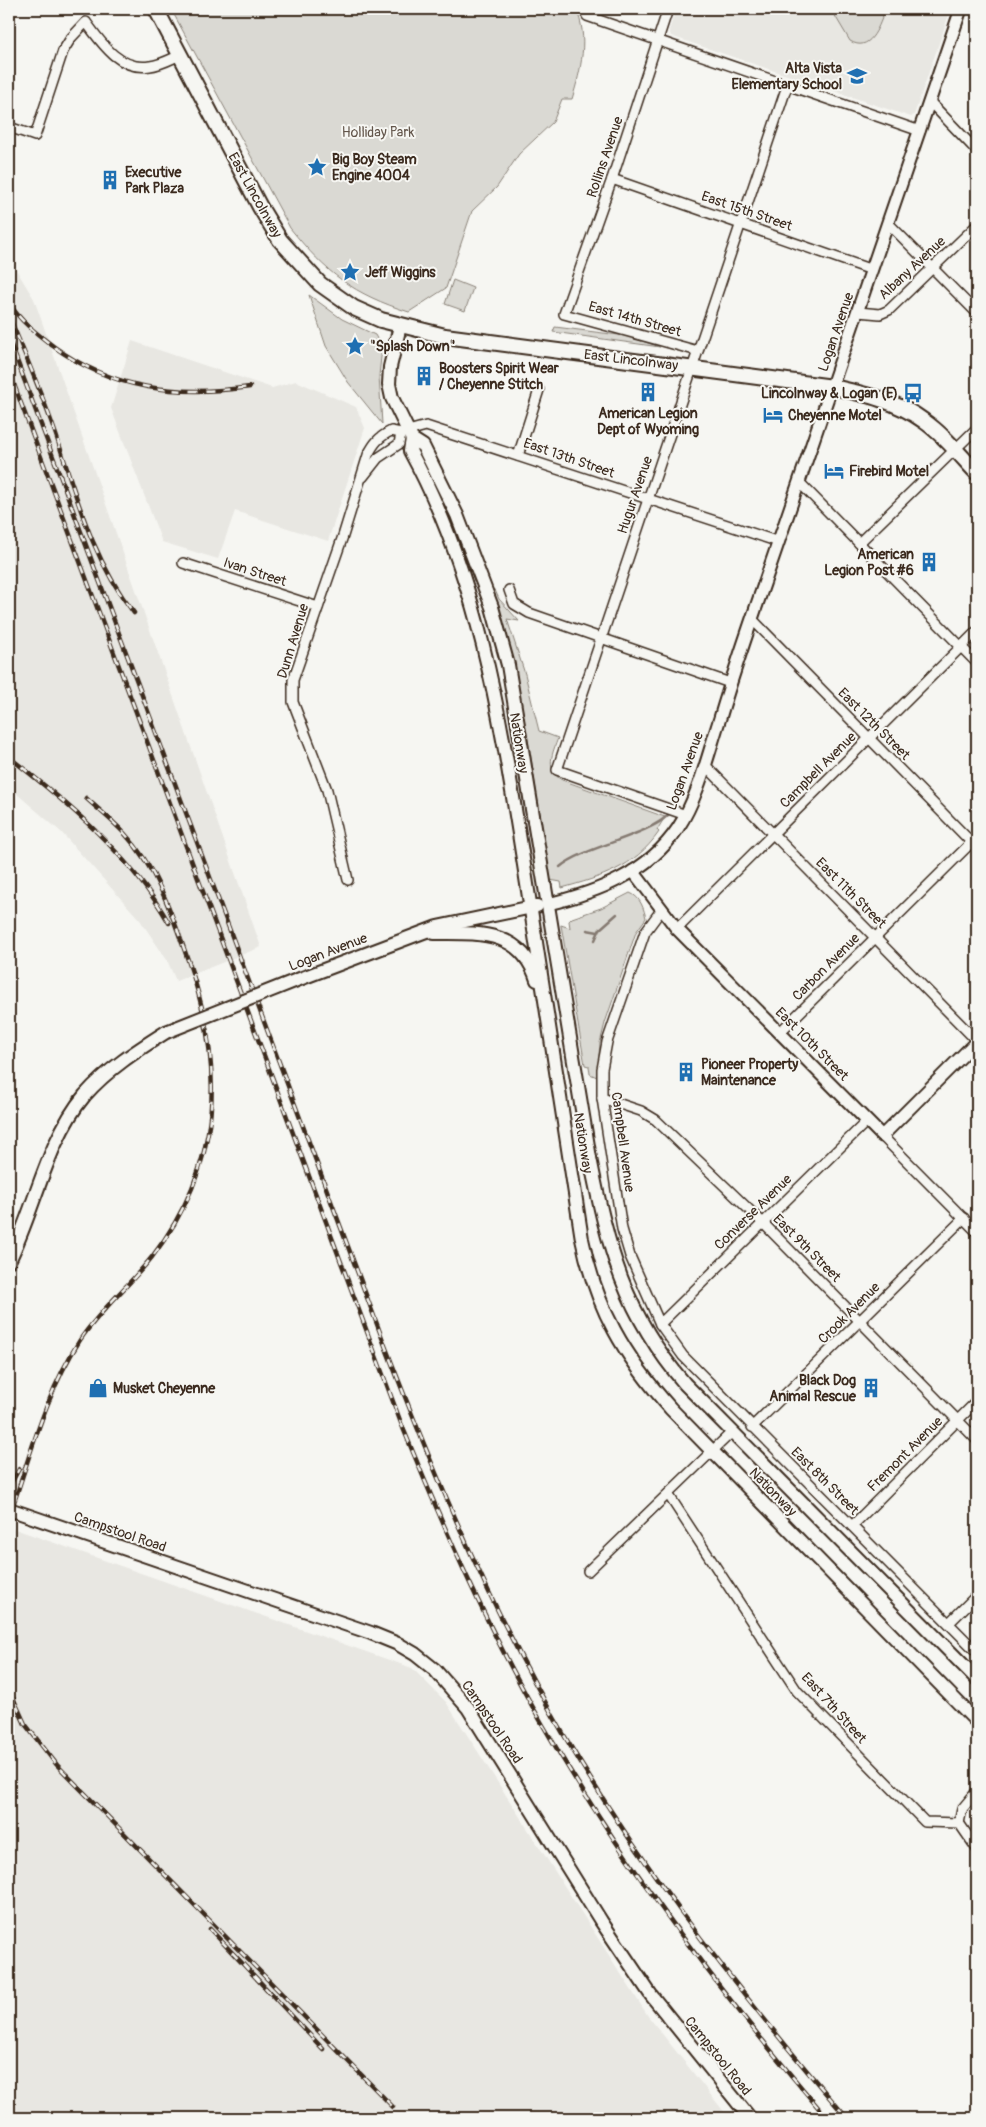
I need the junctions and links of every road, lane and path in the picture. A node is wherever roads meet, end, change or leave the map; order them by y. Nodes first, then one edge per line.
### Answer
1 (156, 9) edge
2 (668, 9) edge
3 (962, 9) edge
4 (585, 12) edge
5 (658, 41) junction
6 (180, 55) junction
7 (787, 86) junction
8 (930, 102) junction
9 (9, 127) edge
10 (920, 131) junction
11 (977, 151) edge
12 (612, 179) junction
13 (742, 223) junction
14 (888, 223) junction
15 (977, 225) edge
16 (932, 268) junction
17 (872, 270) junction
18 (858, 312) junction
19 (977, 313) edge
20 (564, 314) joint
21 (400, 326) junction
22 (698, 351) junction
23 (692, 368) junction
24 (833, 387) junction
25 (539, 390) dead end
26 (977, 428) edge
27 (407, 434) junction
28 (955, 450) junction
29 (518, 456) junction
30 (977, 473) edge
31 (360, 480) junction
32 (799, 482) junction
33 (648, 500) junction
34 (779, 542) junction
35 (860, 543) junction
36 (183, 563) dead end
37 (509, 590) dead end
38 (318, 607) junction
39 (752, 619) junction
40 (977, 631) edge
41 (601, 640) junction
42 (962, 647) junction
43 (977, 663) edge
44 (730, 683) junction
45 (869, 738) junction
46 (705, 765) junction
47 (686, 815) junction
48 (773, 834) junction
49 (975, 842) edge
50 (633, 870) junction
51 (348, 880) dead end
52 (548, 904) junction
53 (530, 907) junction
54 (662, 909) junction
55 (677, 928) junction
56 (422, 932) junction
57 (875, 938) junction
58 (547, 1009) junction
59 (780, 1032) junction
60 (977, 1041) edge
61 (602, 1098) junction
62 (867, 1121) junction
63 (882, 1136) junction
64 (964, 1218) junction
65 (763, 1223) junction
66 (977, 1232) edge
67 (9, 1261) edge
68 (860, 1321) junction
69 (660, 1324) junction
70 (977, 1401) edge
71 (958, 1420) junction
72 (752, 1427) junction
73 (732, 1432) junction
74 (977, 1440) edge
75 (713, 1452) junction
76 (668, 1494) junction
77 (9, 1509) edge
78 (852, 1526) junction
79 (588, 1571) dead end
80 (977, 1595) edge
81 (948, 1623) junction
82 (977, 1652) edge
83 (977, 1680) edge
84 (977, 1722) edge
85 (977, 1791) edge
86 (959, 1822) junction
87 (977, 1849) edge
88 (750, 2118) edge

1 - 6 main road, East Lincolnway
2 - 5 street, Rollins Avenue
3 - 8 street, Logan Avenue
4 - 5 street
5 - 7 street
5 - 12 street, Rollins Avenue
6 - 9 street
6 - 21 main road, East Lincolnway
7 - 10 street
7 - 13 street, Hugur Avenue
8 - 10 street, Logan Avenue
8 - 11 street
10 - 14 street, Logan Avenue
12 - 13 street, East 15th Street
12 - 20 street, Rollins Avenue
13 - 17 street, East 15th Street
13 - 22 street, Hugur Avenue
14 - 16 street
14 - 17 street, Logan Avenue
15 - 16 street, Albany Avenue
16 - 18 street, Albany Avenue
16 - 19 street
17 - 18 street, Logan Avenue
18 - 24 street, Logan Avenue
20 - 22 street, East 14th Street
21 - 23 main road, East Lincolnway
21 - 27 main road, Nationway
22 - 23 street, Hugur Avenue
23 - 24 main road, East Lincolnway
23 - 33 street, Hugur Avenue
24 - 28 main road, East Lincolnway
24 - 32 street, Logan Avenue
25 - 29 street
26 - 28 street
27 - 29 street, East 13th Street
27 - 31 street
27 - 31 street, Dunn Avenue
27 - 52 main road, Nationway
27 - 53 main road, Nationway
28 - 30 main road, East Lincolnway
28 - 35 street
29 - 33 street, East 13th Street
31 - 38 street, Dunn Avenue
32 - 34 street, Logan Avenue
32 - 35 street
33 - 34 street, East 13th Street
33 - 41 street, Hugur Avenue
34 - 39 street, Logan Avenue
35 - 42 street
36 - 38 street, Ivan Street
37 - 41 street
38 - 51 street, Dunn Avenue
39 - 44 street, Logan Avenue
39 - 45 street, East 12th Street
40 - 42 street, Campbell Avenue
41 - 44 street
41 - 47 street, Hugur Avenue
42 - 43 street
42 - 45 street, Campbell Avenue
44 - 46 street, Logan Avenue
45 - 48 street, Campbell Avenue
45 - 49 street, East 12th Street
46 - 47 street, Logan Avenue
46 - 48 street, East 11th Street
47 - 50 street, Logan Avenue
48 - 55 street, Campbell Avenue
48 - 57 street, East 11th Street
49 - 57 street, Carbon Avenue
50 - 52 street, Logan Avenue
50 - 54 street, East 10th Street
52 - 53 main road, Logan Avenue
52 - 73 main road, Nationway
53 - 56 main road, Logan Avenue
53 - 58 main road, Nationway
54 - 55 street, East 10th Street
54 - 61 street, Campbell Avenue
55 - 59 street, East 10th Street
56 - 58 main road
56 - 67 main road, Logan Avenue, bridge
57 - 59 street, Carbon Avenue
57 - 60 street, East 11th Street
58 - 75 main road, Nationway
59 - 62 street, East 10th Street
60 - 63 street
61 - 65 street, East 9th Street
61 - 69 street, Campbell Avenue
62 - 63 street, East 10th Street
62 - 65 street, Converse Avenue
63 - 64 street, East 10th Street
64 - 66 street, East 10th Street
64 - 68 street, Crook Avenue
65 - 68 street, East 9th Street
65 - 69 street, Converse Avenue
68 - 71 street, East 9th Street
68 - 72 street, Crook Avenue
69 - 72 street, East 8th Street
70 - 71 street, Fremont Avenue
71 - 74 street, East 9th Street
71 - 78 street, Fremont Avenue
72 - 78 street, East 8th Street
73 - 75 street
73 - 83 main road, Nationway
75 - 76 street
75 - 84 main road, Nationway
76 - 79 street
76 - 86 street, East 7th Street
77 - 88 main road, Campstool Road
78 - 81 street, East 8th Street
80 - 81 street
81 - 82 street, East 8th Street
85 - 86 street
86 - 87 street

